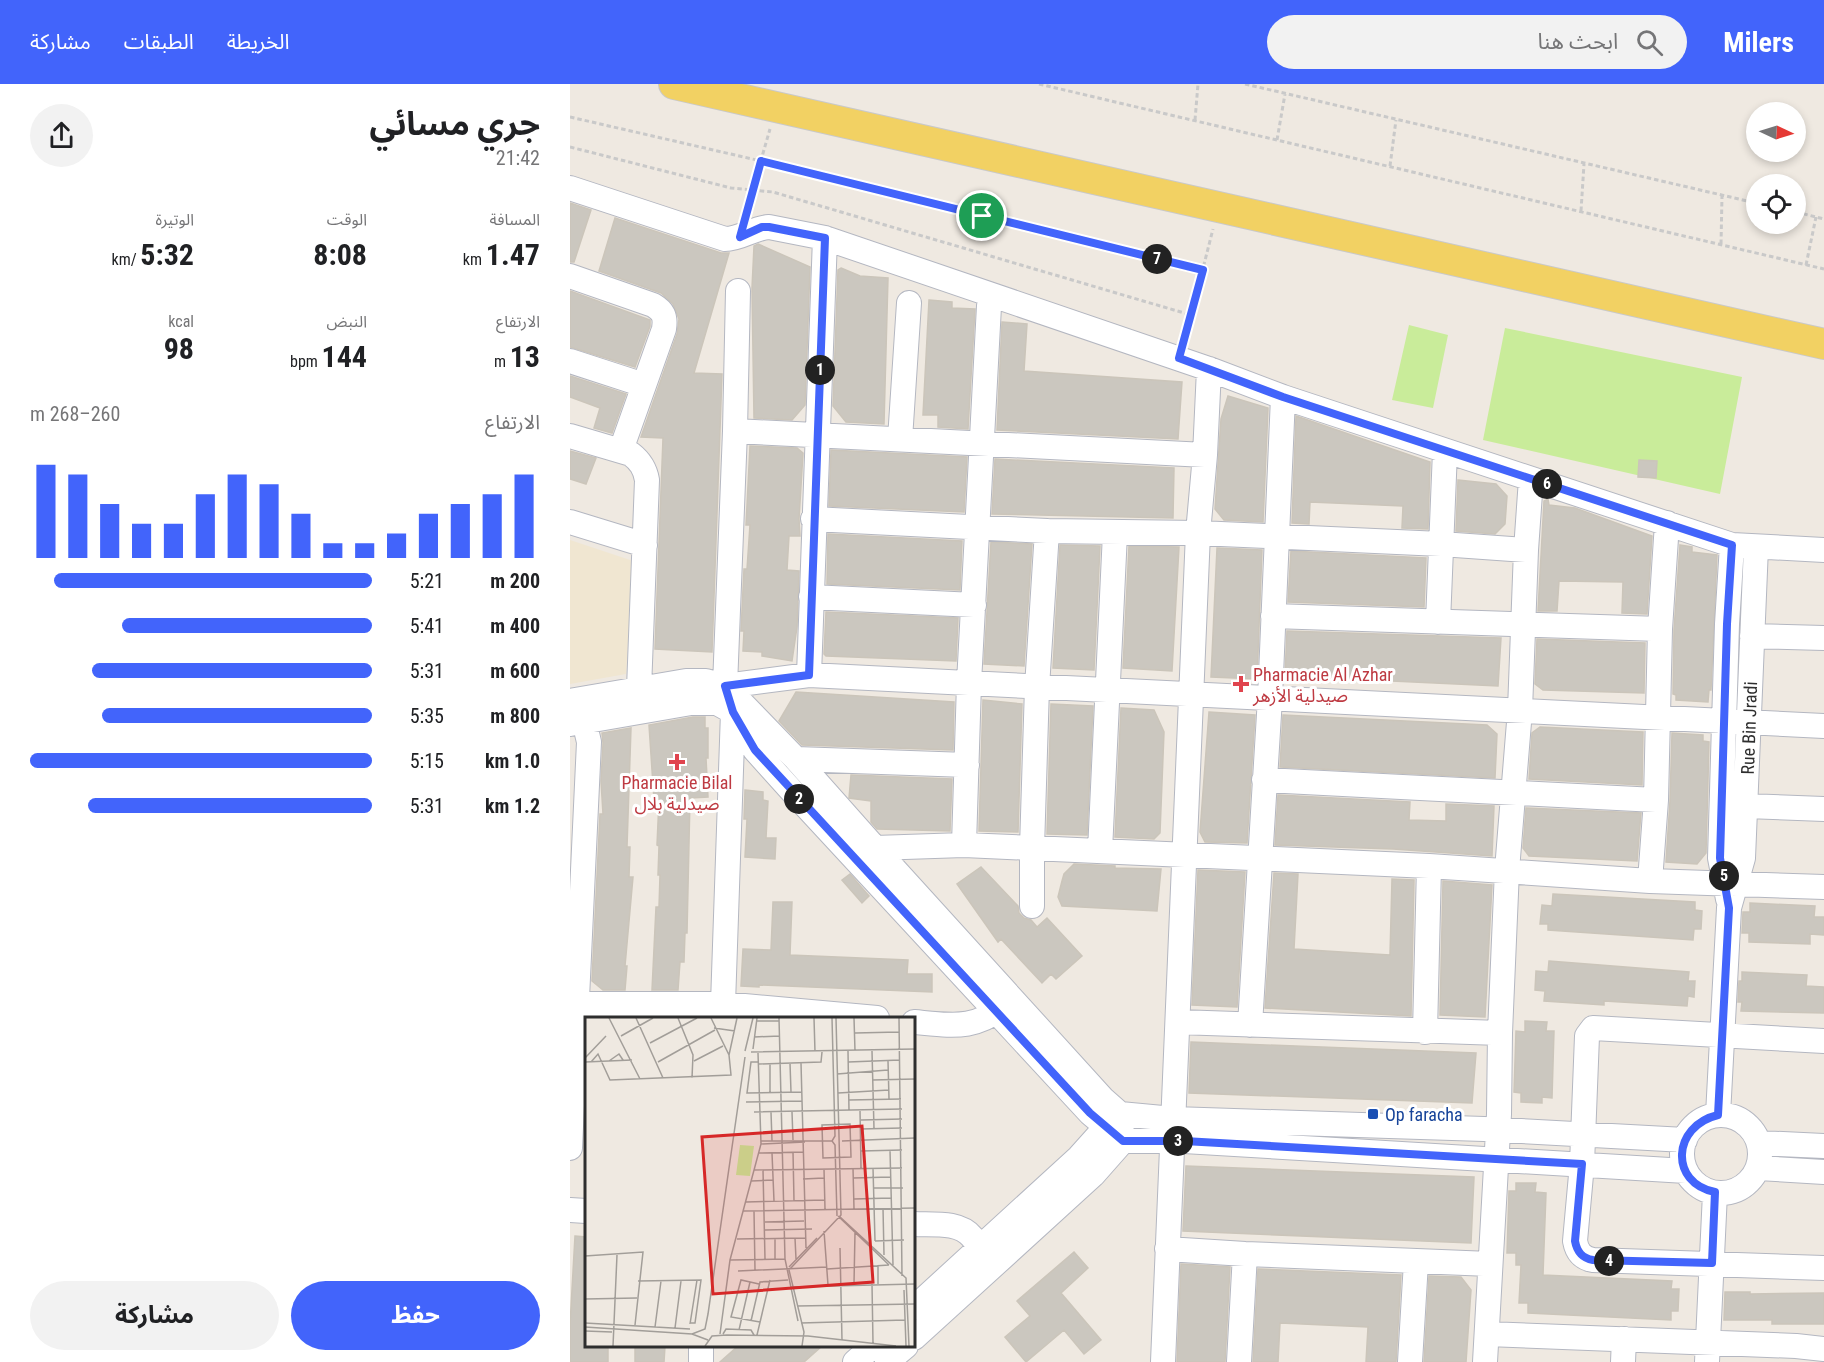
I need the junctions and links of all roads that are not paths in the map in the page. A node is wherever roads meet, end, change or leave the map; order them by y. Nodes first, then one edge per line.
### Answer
1 (674, 84) edge
2 (570, 188) edge
3 (825, 238) junction
4 (570, 276) edge
5 (738, 291) dead end
6 (909, 303) dead end
7 (988, 306) dead end
8 (1824, 344) edge
9 (570, 361) edge
10 (1209, 369) junction
11 (644, 385) junction
12 (1283, 397) junction
13 (735, 431) junction
14 (818, 434) junction
15 (570, 436) edge
16 (900, 439) junction
17 (983, 443) junction
18 (621, 450) junction
19 (1445, 451) junction
20 (1205, 455) junction
21 (1531, 479) junction
22 (813, 519) junction
23 (570, 522) edge
24 (1667, 524) junction
25 (978, 527) junction
26 (1047, 531) junction
27 (1114, 533) junction
28 (1198, 533) junction
29 (1277, 537) junction
30 (1441, 544) junction
31 (645, 545) junction
32 (1744, 546) junction
33 (1526, 550) junction
34 (1824, 550) edge
35 (811, 597) junction
36 (974, 605) junction
37 (1273, 616) junction
38 (1438, 622) junction
39 (1523, 625) junction
40 (1660, 629) junction
41 (1752, 636) junction
42 (1824, 638) edge
43 (809, 675) junction
44 (969, 684) junction
45 (725, 686) junction
46 (1037, 687) junction
47 (639, 689) junction
48 (1108, 691) junction
49 (1191, 694) junction
50 (1270, 698) junction
51 (1520, 710) junction
52 (576, 711) edge
53 (733, 712) junction
54 (1657, 717) junction
55 (1724, 720) junction
56 (1748, 722) junction
57 (1824, 726) edge
58 (796, 759) junction
59 (967, 765) junction
60 (1263, 780) junction
61 (1513, 792) junction
62 (1656, 800) junction
63 (1746, 806) junction
64 (1824, 809) edge
65 (964, 845) junction
66 (875, 848) junction
67 (1032, 848) junction
68 (1100, 851) junction
69 (1185, 855) junction
70 (851, 856) junction
71 (1259, 859) junction
72 (1429, 866) junction
73 (1507, 870) junction
74 (1650, 880) junction
75 (1730, 883) junction
76 (1824, 887) edge
77 (1032, 906) dead end
78 (577, 1004) junction
79 (1005, 1006) junction
80 (711, 1009) edge
81 (859, 1017) edge
82 (915, 1022) edge
83 (1178, 1022) junction
84 (1251, 1025) junction
85 (1425, 1032) junction
86 (1500, 1033) junction
87 (1721, 1035) junction
88 (1824, 1041) edge
89 (576, 1108) edge
90 (1718, 1115) junction
91 (1116, 1128) junction
92 (1499, 1129) junction
93 (1173, 1130) junction
94 (1583, 1133) junction
95 (1685, 1140) junction
96 (1759, 1143) junction
97 (1824, 1146) edge
98 (570, 1148) edge
99 (1497, 1160) junction
100 (1582, 1164) junction
101 (1758, 1168) junction
102 (1686, 1171) junction
103 (1824, 1172) edge
104 (1715, 1192) junction
105 (570, 1210) edge
106 (585, 1211) edge
107 (915, 1224) edge
108 (1167, 1249) junction
109 (1245, 1254) junction
110 (986, 1256) junction
111 (1416, 1262) junction
112 (1712, 1263) junction
113 (1490, 1264) junction
114 (1824, 1268) edge
115 (915, 1307) edge
116 (1487, 1334) junction
117 (915, 1337) edge
118 (872, 1347) edge
119 (905, 1347) edge
120 (1824, 1349) edge
121 (1624, 1351) edge
122 (1708, 1352) edge
123 (1795, 1354) edge
124 (855, 1362) edge
125 (887, 1362) edge
126 (1162, 1362) edge
127 (1239, 1362) edge
128 (1410, 1362) edge
129 (1485, 1362) edge

1 - 8 main road
2 - 3 street
3 - 10 street
3 - 14 street
4 - 11 street
5 - 13 street
6 - 16 street
7 - 17 street
9 - 11 street
10 - 12 street
10 - 20 street
11 - 18 street
12 - 19 street
12 - 29 street
13 - 14 street
13 - 45 street
14 - 16 street
14 - 22 street
15 - 18 street
16 - 17 street
17 - 20 street
17 - 25 street
18 - 31 street
19 - 21 street
19 - 30 street
20 - 28 street
21 - 24 street
21 - 33 street
22 - 25 street
22 - 35 street
23 - 31 street
24 - 32 street
24 - 40 street
25 - 26 street
25 - 36 street
26 - 27 street
26 - 46 street
27 - 28 street
27 - 48 street
28 - 29 street
28 - 49 street
29 - 30 street
29 - 37 street
30 - 33 street
30 - 38 street
31 - 47 street
32 - 34 street
32 - 41 street, Rue Bin Jradi
32 - 55 street, Rue Bin Jradi
33 - 39 street
35 - 36 street
35 - 43 street
36 - 44 street
37 - 38 street
37 - 50 street
38 - 39 street
39 - 40 street
39 - 51 street
40 - 54 street
41 - 42 street
41 - 56 street, Rue Bin Jradi
43 - 44 street
43 - 45 street
44 - 46 street
44 - 59 street
45 - 47 street
45 - 53 street
45 - 58 street
46 - 48 street
46 - 67 street
47 - 52 street
48 - 49 street
48 - 68 street
49 - 50 street
49 - 69 street
50 - 51 street
50 - 60 street
51 - 54 street
51 - 61 street
52 - 53 street
52 - 78 street
53 - 70 street
53 - 80 street
54 - 55 street
54 - 62 street
55 - 56 street
55 - 75 street, Rue Bin Jradi
56 - 57 street
56 - 63 street, Rue Bin Jradi
58 - 59 street
58 - 66 street
59 - 65 street
60 - 61 street
60 - 71 street
61 - 62 street
61 - 73 street
62 - 74 street
63 - 64 street
63 - 75 street, Rue Bin Jradi
65 - 66 street
65 - 67 street
66 - 70 street
66 - 79 street
67 - 68 street
67 - 77 street
68 - 69 street
69 - 71 street
69 - 83 street
70 - 79 street
71 - 72 street
71 - 84 street
72 - 73 street
72 - 85 street
73 - 74 street
73 - 86 street
74 - 75 street
75 - 76 street
75 - 87 street, Rue Bin Jradi
78 - 80 street
78 - 89 street
79 - 82 street
79 - 91 street
80 - 81 street
83 - 84 street
83 - 93 street
84 - 85 street
85 - 86 street
86 - 92 street
87 - 88 street
87 - 90 street, Rue Bin Jradi
87 - 94 street
89 - 98 street
90 - 95 street
90 - 96 street
91 - 93 street
91 - 110 street
92 - 93 street
92 - 94 street
92 - 99 street
93 - 99 street
93 - 108 street
94 - 95 street
94 - 100 street
95 - 102 street
96 - 97 street
96 - 101 street
99 - 100 street
99 - 113 street
100 - 102 street
100 - 112 street
101 - 103 street
101 - 104 street
102 - 104 street
104 - 112 street
105 - 106 street
107 - 110 street
108 - 109 street
108 - 126 street
109 - 111 street
109 - 127 street
110 - 115 street
110 - 117 street
111 - 113 street
111 - 128 street
112 - 114 street
112 - 122 street
113 - 116 street
116 - 121 street
116 - 129 street
118 - 124 street
119 - 125 street
120 - 123 street
121 - 122 street
122 - 123 street

